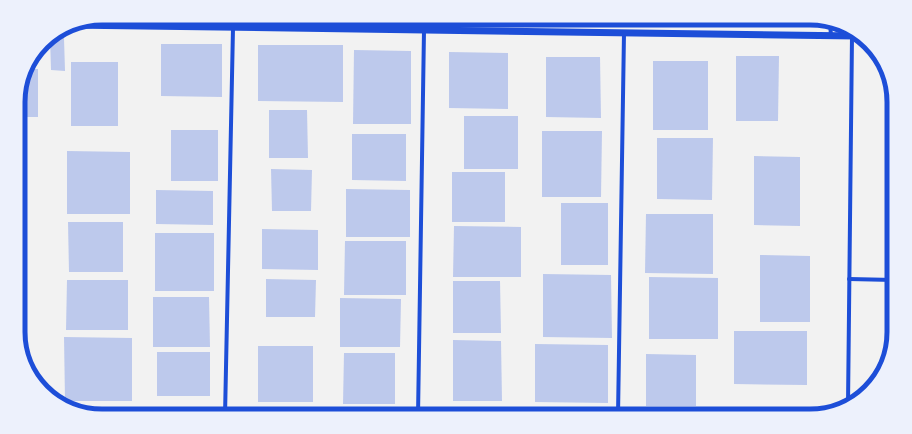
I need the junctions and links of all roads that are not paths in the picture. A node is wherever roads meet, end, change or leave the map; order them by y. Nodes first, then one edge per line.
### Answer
1 (97, 26) edge
2 (233, 28) junction
3 (830, 28) edge
4 (424, 30) junction
5 (624, 33) junction
6 (831, 36) junction
7 (850, 36) edge
8 (854, 39) edge
9 (849, 280) junction
10 (887, 280) edge
11 (848, 399) edge
12 (225, 409) edge
13 (418, 409) edge
14 (618, 409) edge

1 - 2 street
2 - 4 street
2 - 12 street
3 - 6 street
4 - 5 street
4 - 13 street
5 - 6 street
5 - 14 street
6 - 7 street
8 - 9 street
9 - 10 street
9 - 11 street

